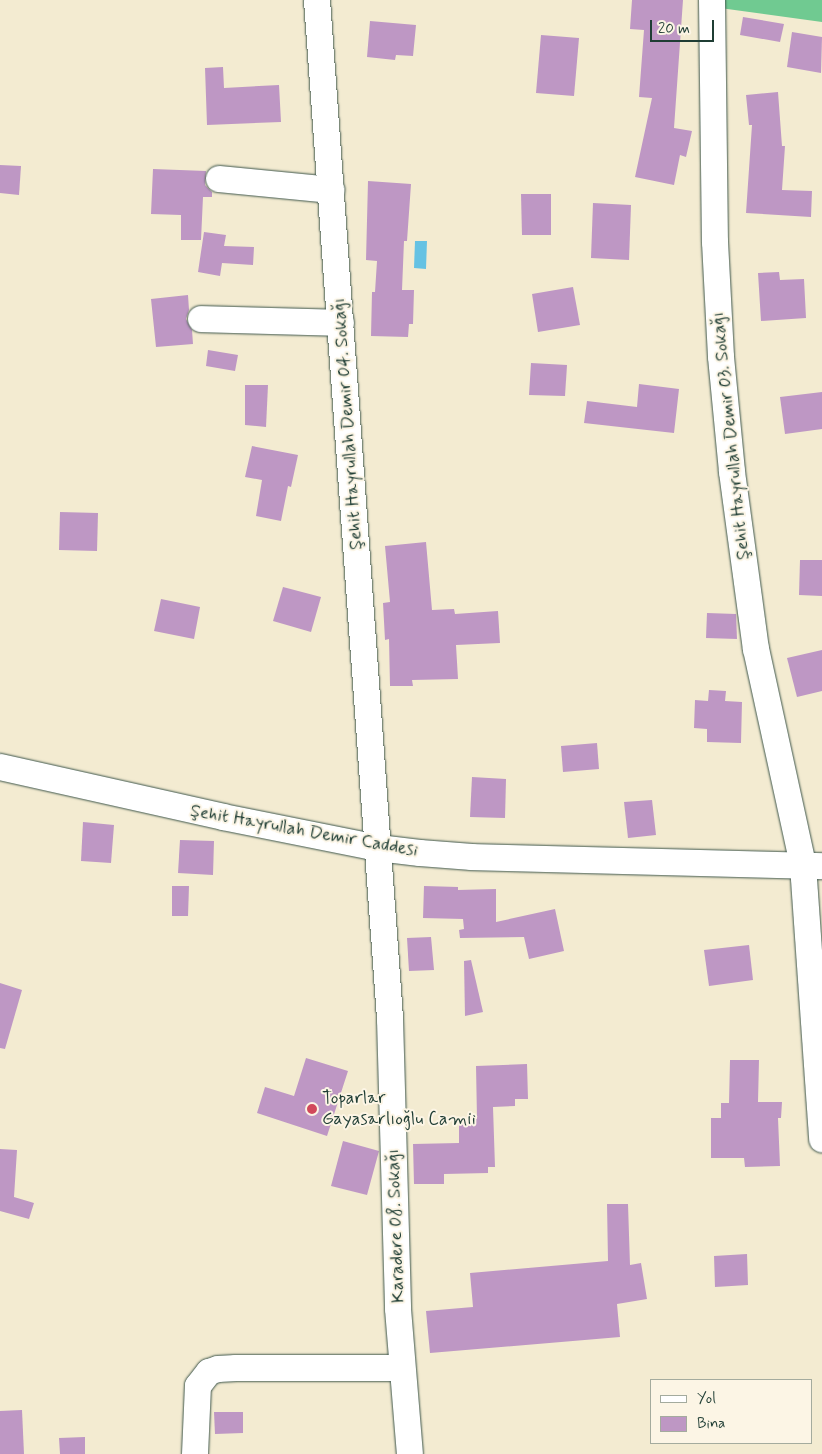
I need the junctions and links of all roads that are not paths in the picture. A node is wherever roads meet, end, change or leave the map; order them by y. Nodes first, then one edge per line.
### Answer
1 (317, 0) edge
2 (712, 0) edge
3 (220, 179) dead end
4 (331, 190) junction
5 (201, 319) dead end
6 (341, 324) junction
7 (0, 767) edge
8 (378, 848) junction
9 (813, 866) edge
10 (822, 1139) edge
11 (402, 1368) junction
12 (195, 1454) edge
13 (410, 1454) edge

1 - 4 street, Şehit Hayrullah Demir 04. Sokağı
2 - 9 street, Şehit Hayrullah Demir 03. Sokağı
3 - 4 street
4 - 6 street, Şehit Hayrullah Demir 04. Sokağı
5 - 6 street
6 - 8 street, Şehit Hayrullah Demir 04. Sokağı
7 - 8 street, Şehit Hayrullah Demir Caddesi
8 - 9 street, Şehit Hayrullah Demir Caddesi
8 - 11 street, Karadere 08. Sokağı
9 - 10 street, Şehit Hayrullah Demir 03. Sokağı
11 - 12 street
11 - 13 street, Karadere 08. Sokağı

